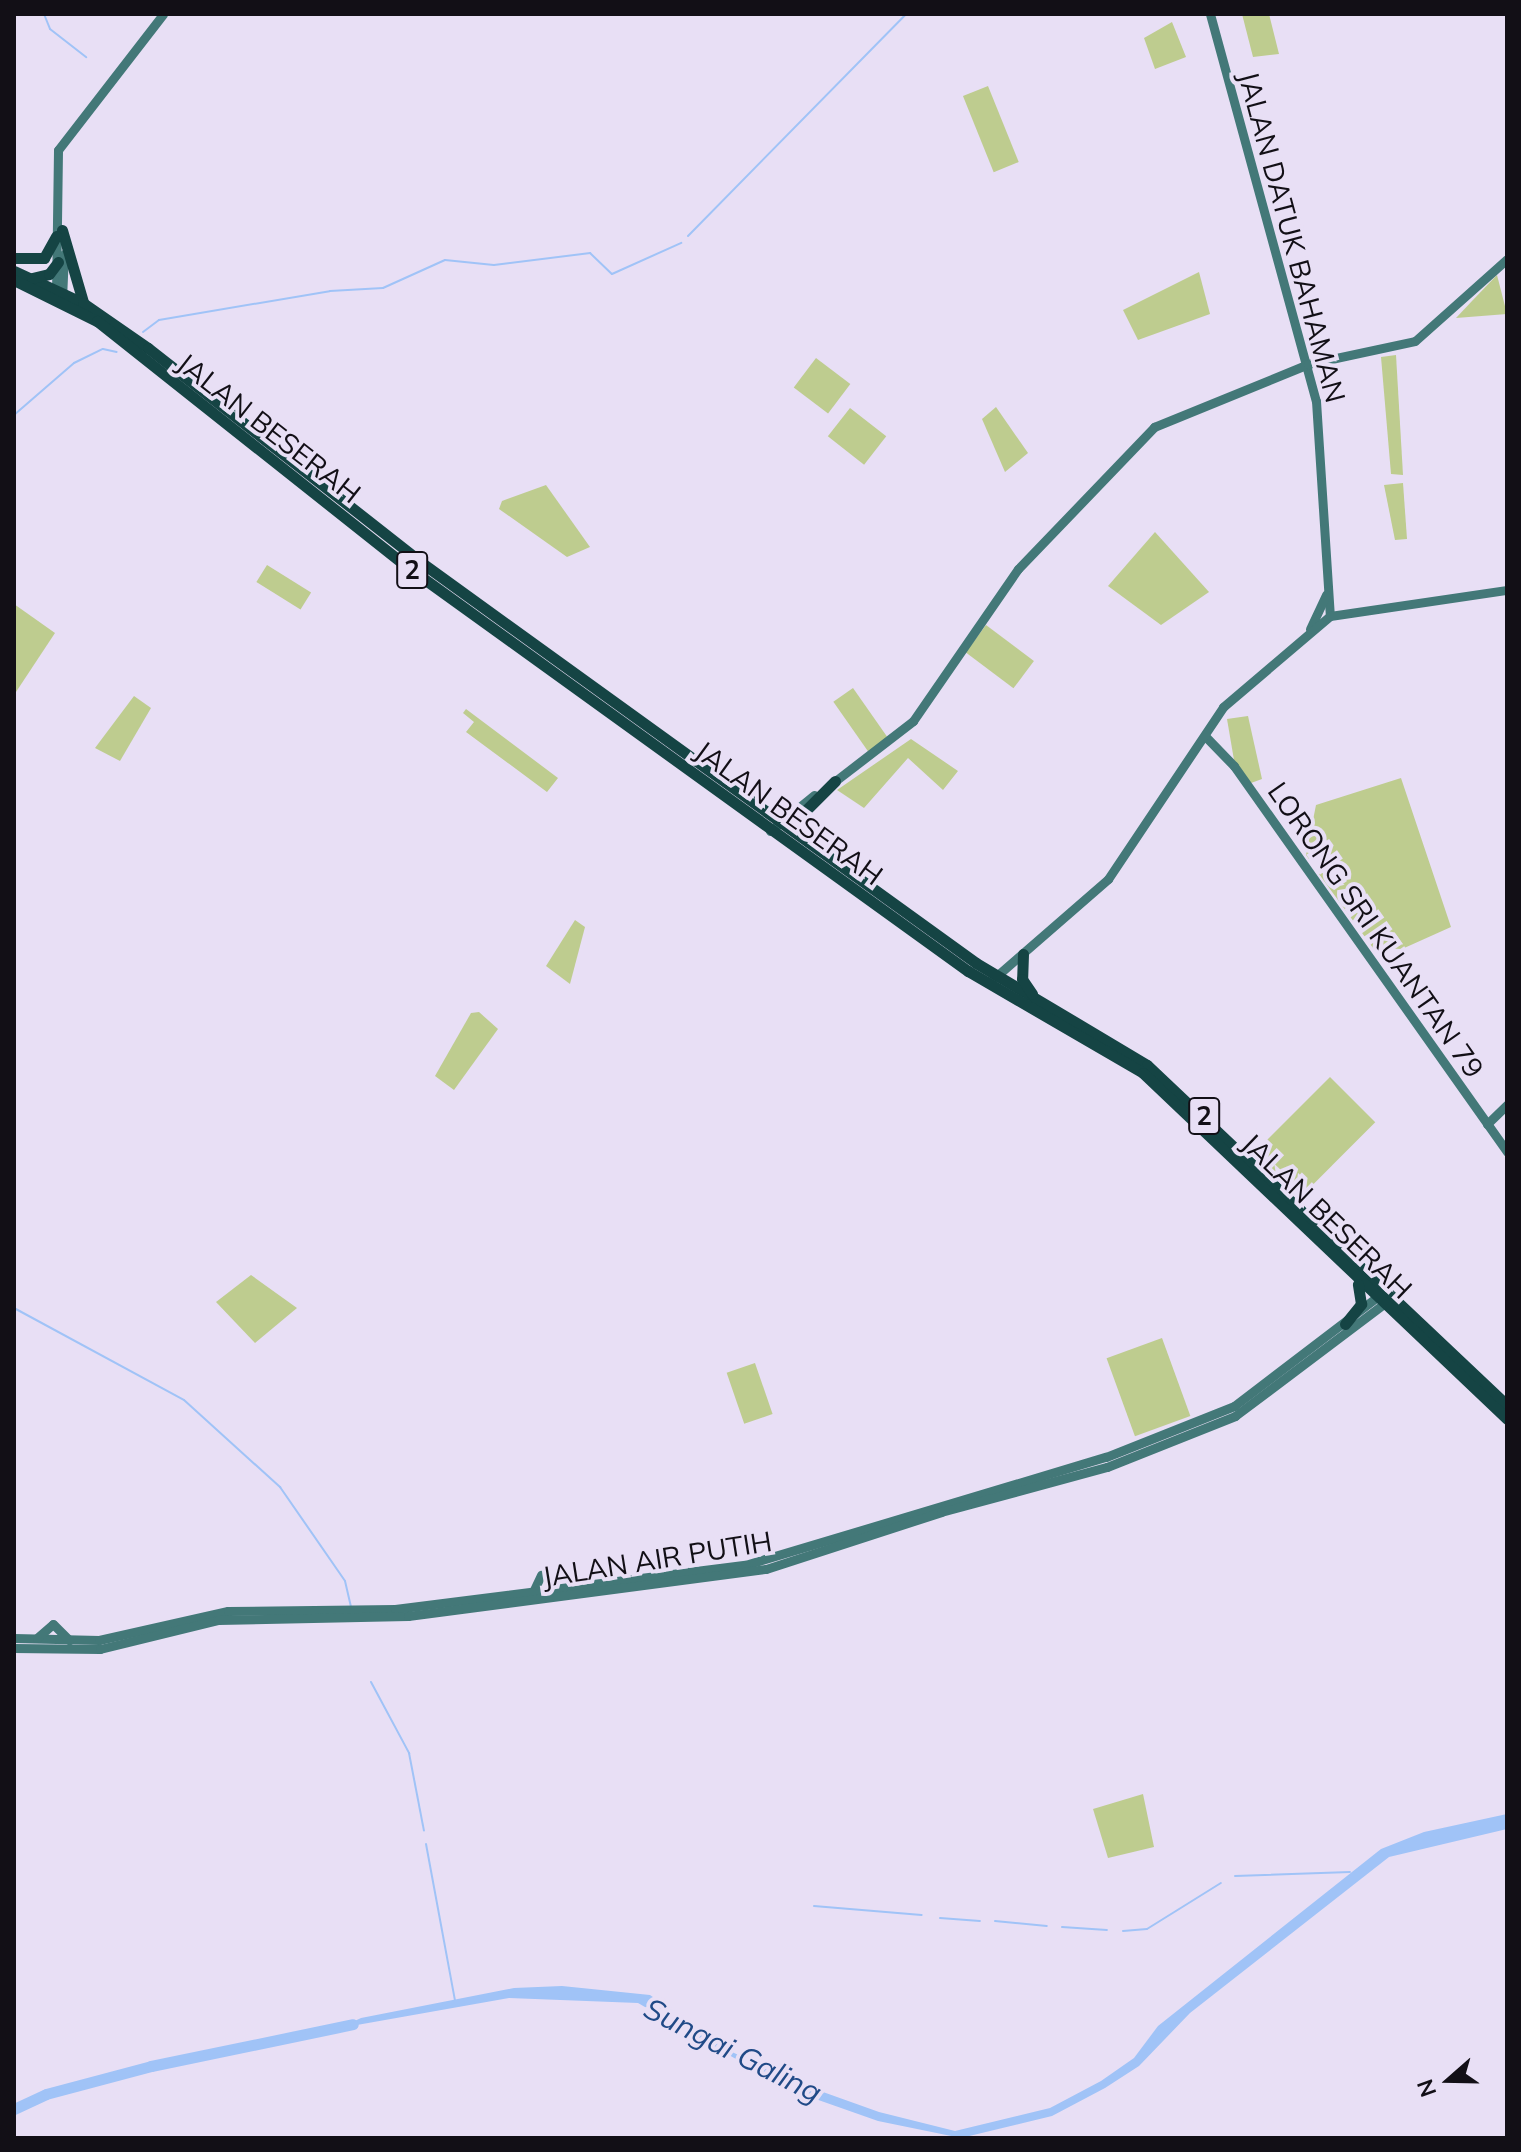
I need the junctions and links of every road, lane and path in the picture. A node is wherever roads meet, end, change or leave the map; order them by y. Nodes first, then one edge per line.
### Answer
1 (163, 14) edge
2 (1210, 14) edge
3 (59, 233) junction
4 (14, 258) edge
5 (1507, 259) edge
6 (58, 262) junction
7 (14, 274) edge
8 (31, 278) junction
9 (39, 290) junction
10 (14, 291) edge
11 (60, 295) junction
12 (83, 303) junction
13 (1308, 364) junction
14 (1507, 590) edge
15 (1328, 592) junction
16 (1330, 616) junction
17 (1307, 635) junction
18 (1205, 736) junction
19 (835, 781) junction
20 (781, 822) junction
21 (770, 831) junction
22 (809, 842) junction
23 (1023, 954) junction
24 (992, 979) junction
25 (1038, 999) junction
26 (1507, 1105) edge
27 (1487, 1124) junction
28 (1507, 1152) edge
29 (1349, 1272) junction
30 (1384, 1298) junction
31 (1345, 1324) junction
32 (1507, 1405) edge
33 (1507, 1419) edge
34 (541, 1575) dead end
35 (533, 1592) junction
36 (572, 1592) junction
37 (14, 1638) edge
38 (14, 1648) edge

1 - 3 street
2 - 13 street, JALAN DATUK BAHAMAN
3 - 4 highway
3 - 6 street
3 - 11 street
3 - 12 highway
5 - 13 street
6 - 8 highway
6 - 11 street
7 - 8 highway, JALAN BESERAH / 2
7 - 9 highway, JALAN BESERAH / 2
8 - 11 highway, JALAN BESERAH / 2
9 - 10 highway
9 - 11 highway, JALAN BESERAH / 2
11 - 12 highway, JALAN BESERAH / 2
11 - 21 highway, JALAN BESERAH / 2
12 - 20 highway, JALAN BESERAH / 2
13 - 15 street, JALAN DATUK BAHAMAN
13 - 19 street
14 - 16 street
15 - 16 street, JALAN DATUK BAHAMAN
15 - 17 street
16 - 17 street
17 - 18 street
18 - 23 street
18 - 27 street, LORONG SRI KUANTAN 79
19 - 20 street
19 - 22 highway
20 - 21 street
20 - 22 highway, JALAN BESERAH / 2
21 - 24 highway, JALAN BESERAH / 2
22 - 24 highway, JALAN BESERAH / 2
23 - 24 street
23 - 25 highway
24 - 25 highway, JALAN BESERAH / 2
24 - 29 highway, JALAN BESERAH / 2
25 - 30 highway, JALAN BESERAH / 2
26 - 27 street
27 - 28 street, LORONG SRI KUANTAN 79
29 - 30 highway, JALAN BESERAH / 2
29 - 31 highway
30 - 31 street, JALAN AIR PUTIH
30 - 32 highway, JALAN BESERAH / 2
30 - 33 highway, JALAN BESERAH / 2
30 - 36 street, JALAN AIR PUTIH
31 - 36 street, JALAN AIR PUTIH
34 - 35 street
35 - 36 street, JALAN AIR PUTIH
35 - 37 street, JALAN AIR PUTIH
36 - 38 street, JALAN AIR PUTIH

